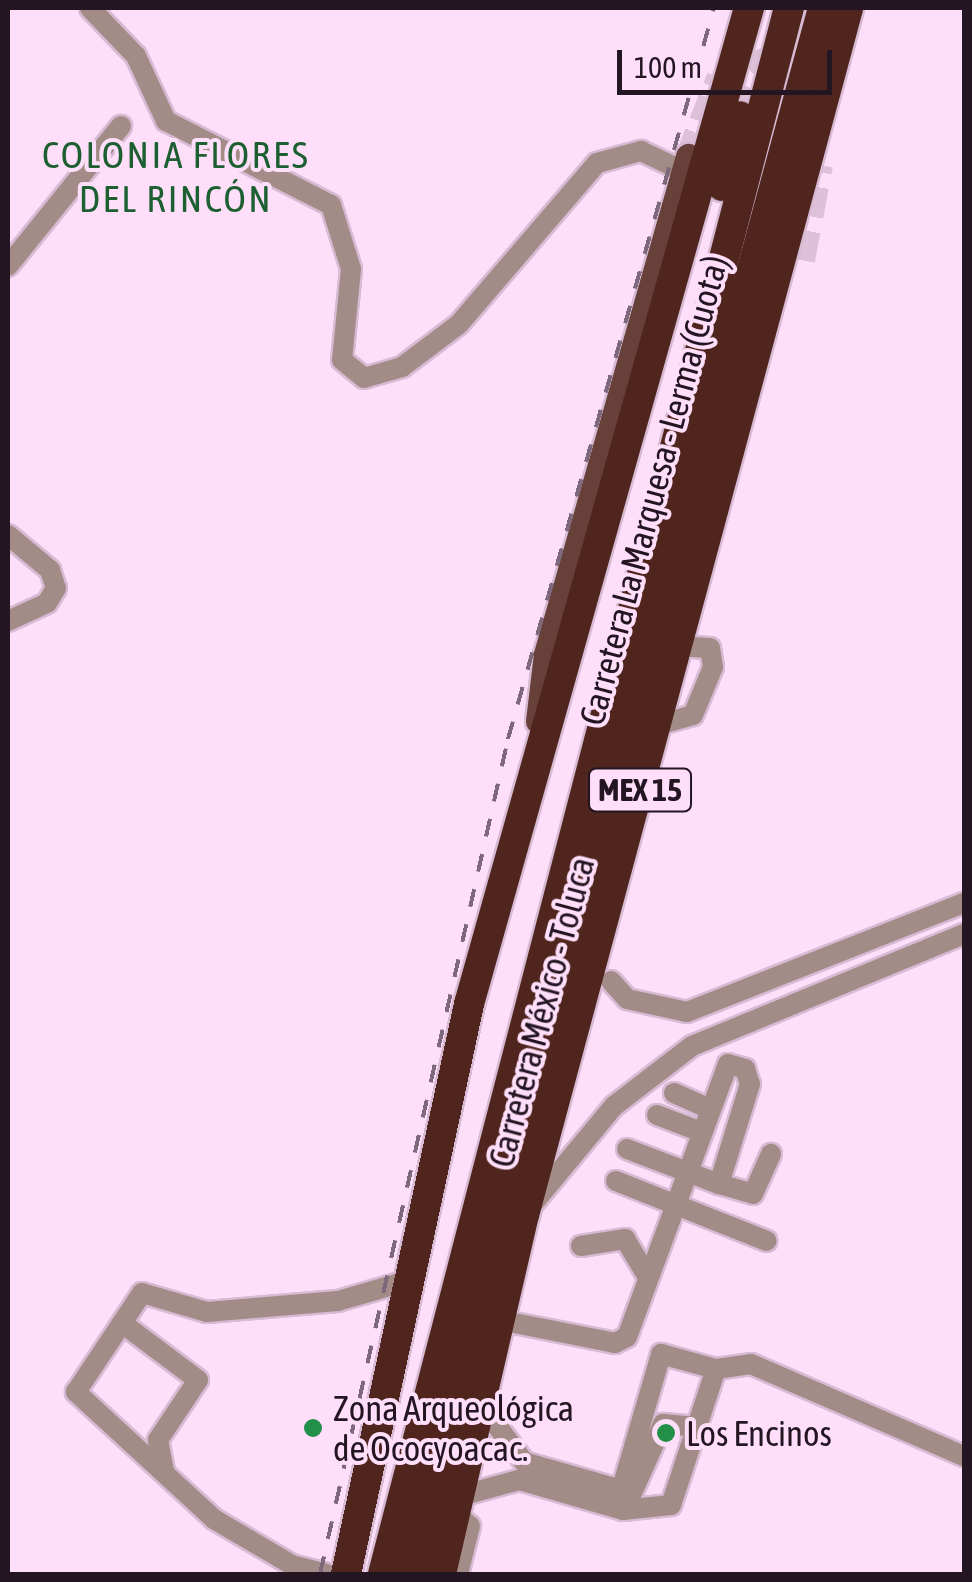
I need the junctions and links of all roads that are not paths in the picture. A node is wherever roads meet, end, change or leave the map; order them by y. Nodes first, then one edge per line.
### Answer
1 (90, 8) edge
2 (750, 8) edge
3 (789, 8) edge
4 (823, 8) edge
5 (848, 8) edge
6 (740, 116) tunnel mouth
7 (121, 126) dead end
8 (686, 164) joint
9 (800, 260) tunnel mouth
10 (8, 266) edge
11 (8, 536) edge
12 (8, 622) edge
13 (677, 646) junction
14 (534, 754) junction
15 (964, 903) edge
16 (964, 934) edge
17 (600, 935) junction
18 (612, 981) joint
19 (513, 1044) junction
20 (674, 1093) dead end
21 (708, 1108) junction
22 (657, 1114) dead end
23 (699, 1131) junction
24 (626, 1149) dead end
25 (771, 1154) dead end
26 (684, 1171) junction
27 (616, 1181) dead end
28 (719, 1184) junction
29 (672, 1202) junction
30 (524, 1216) junction
31 (767, 1241) dead end
32 (581, 1246) dead end
33 (646, 1274) junction
34 (407, 1281) junction
35 (500, 1320) junction
36 (122, 1323) junction
37 (716, 1369) junction
38 (483, 1407) junction
39 (698, 1427) junction
40 (641, 1452) junction
41 (964, 1456) edge
42 (164, 1470) junction
43 (521, 1471) junction
44 (458, 1505) junction
45 (327, 1574) edge
46 (346, 1574) edge
47 (383, 1574) edge
48 (411, 1574) edge
49 (441, 1574) edge
50 (458, 1574) edge

1 - 8 street
2 - 14 highway, Carretera México - Toluca
3 - 19 highway, Carretera La Marquesa - Lerma (Cuota)
4 - 48 highway, Carretera La Marquesa - Lerma (Cuota)
5 - 13 highway, Carretera México - Toluca / MEX 15
6 - 19 highway
7 - 10 street
8 - 14 main road
9 - 13 highway
11 - 12 street
13 - 17 highway, Carretera México - Toluca / MEX 15
14 - 34 highway, Carretera México - Toluca
15 - 18 street
16 - 30 street
17 - 18 highway
17 - 30 highway, Carretera México - Toluca / MEX 15
19 - 47 highway, Carretera La Marquesa - Lerma (Cuota)
20 - 21 street
21 - 23 street
21 - 28 street
22 - 23 street
23 - 26 street
24 - 26 street
25 - 28 street
26 - 28 street
26 - 29 street
27 - 29 street
29 - 31 street
29 - 33 street
30 - 35 highway, Carretera México - Toluca / MEX 15
32 - 33 street
33 - 35 street
34 - 36 street
34 - 46 highway, Carretera México - Toluca
35 - 38 highway, Carretera México - Toluca / MEX 15
36 - 42 street
36 - 42 street
37 - 39 street
37 - 40 street
37 - 41 street
38 - 43 street
38 - 44 highway, Carretera México - Toluca / MEX 15
39 - 40 street
39 - 43 street
40 - 43 street
42 - 45 street
43 - 44 street
44 - 49 highway, Carretera México - Toluca / MEX 15
44 - 50 street

